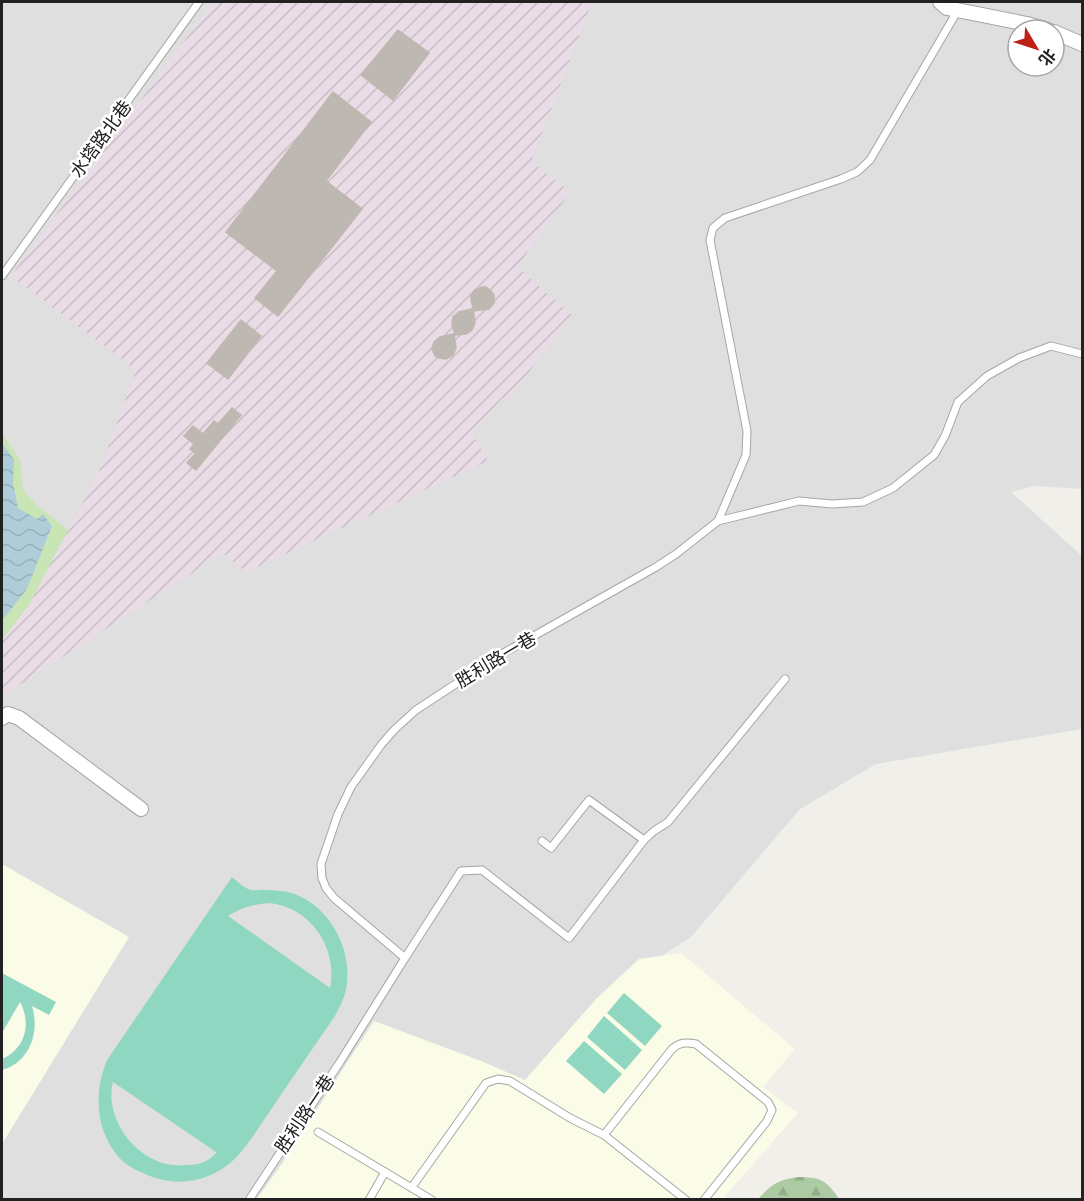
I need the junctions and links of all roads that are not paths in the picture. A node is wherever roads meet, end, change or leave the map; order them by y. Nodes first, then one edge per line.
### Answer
1 (200, 2) edge
2 (940, 2) edge
3 (958, 10) junction
4 (1006, 20) edge
5 (1066, 37) edge
6 (1083, 44) edge
7 (2, 276) edge
8 (1083, 354) edge
9 (718, 521) junction
10 (785, 679) dead end
11 (2, 718) edge
12 (141, 809) dead end
13 (644, 840) junction
14 (542, 841) dead end
15 (405, 958) junction
16 (318, 1132) dead end
17 (604, 1136) junction
18 (385, 1172) junction
19 (412, 1187) junction
20 (249, 1200) edge
21 (369, 1200) edge
22 (432, 1200) edge
23 (686, 1200) edge
24 (704, 1200) edge

1 - 7 lane, 水塔路北巷
2 - 3 street
3 - 4 street
3 - 9 lane
5 - 6 street
8 - 9 lane, 胜利路一巷
9 - 15 lane, 胜利路一巷
10 - 13 lane
11 - 12 street
13 - 14 lane
13 - 15 lane
15 - 20 lane, 胜利路一巷
16 - 18 lane
17 - 19 lane
17 - 23 lane
17 - 24 lane
18 - 19 lane
18 - 21 lane
19 - 22 lane

